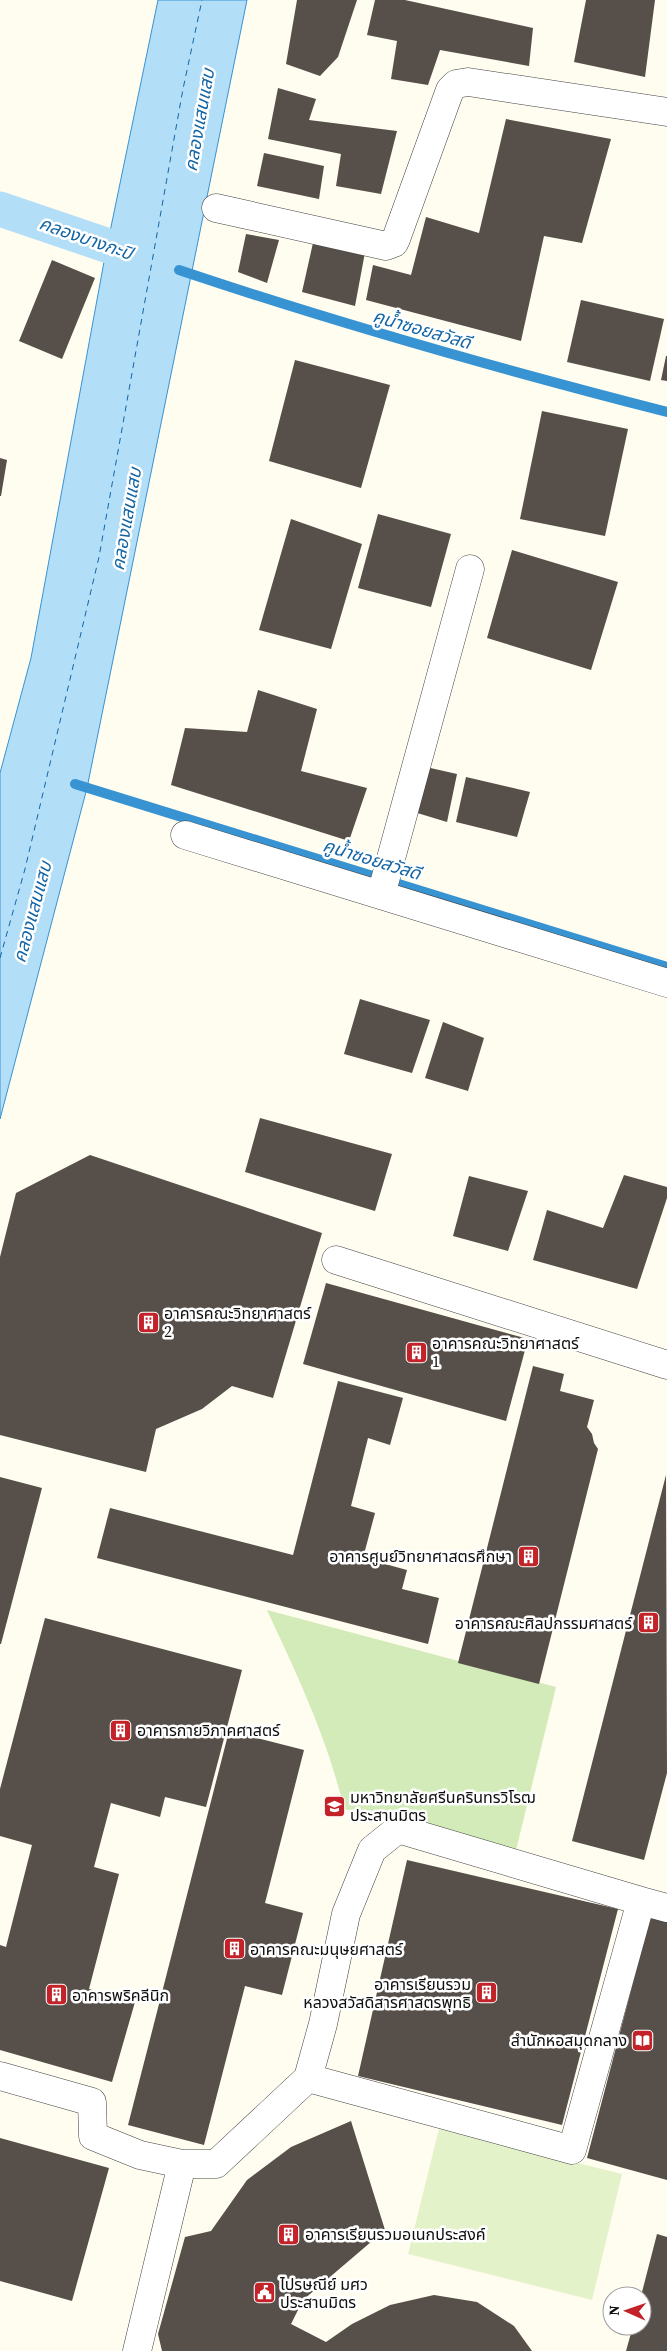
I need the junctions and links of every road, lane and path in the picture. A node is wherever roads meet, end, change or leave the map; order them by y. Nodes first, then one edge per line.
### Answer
1 (667, 112) edge
2 (216, 208) dead end
3 (470, 569) dead end
4 (186, 835) dead end
5 (381, 894) junction
6 (667, 983) edge
7 (336, 1260) dead end
8 (667, 1365) edge
9 (641, 1901) junction
10 (667, 1908) edge
11 (0, 2076) edge
12 (308, 2078) junction
13 (182, 2164) junction
14 (137, 2351) edge

1 - 2 street
3 - 5 street
4 - 5 street
5 - 6 street
7 - 8 street
9 - 10 street
9 - 12 street
9 - 12 street
11 - 13 street
12 - 13 street
13 - 14 street

